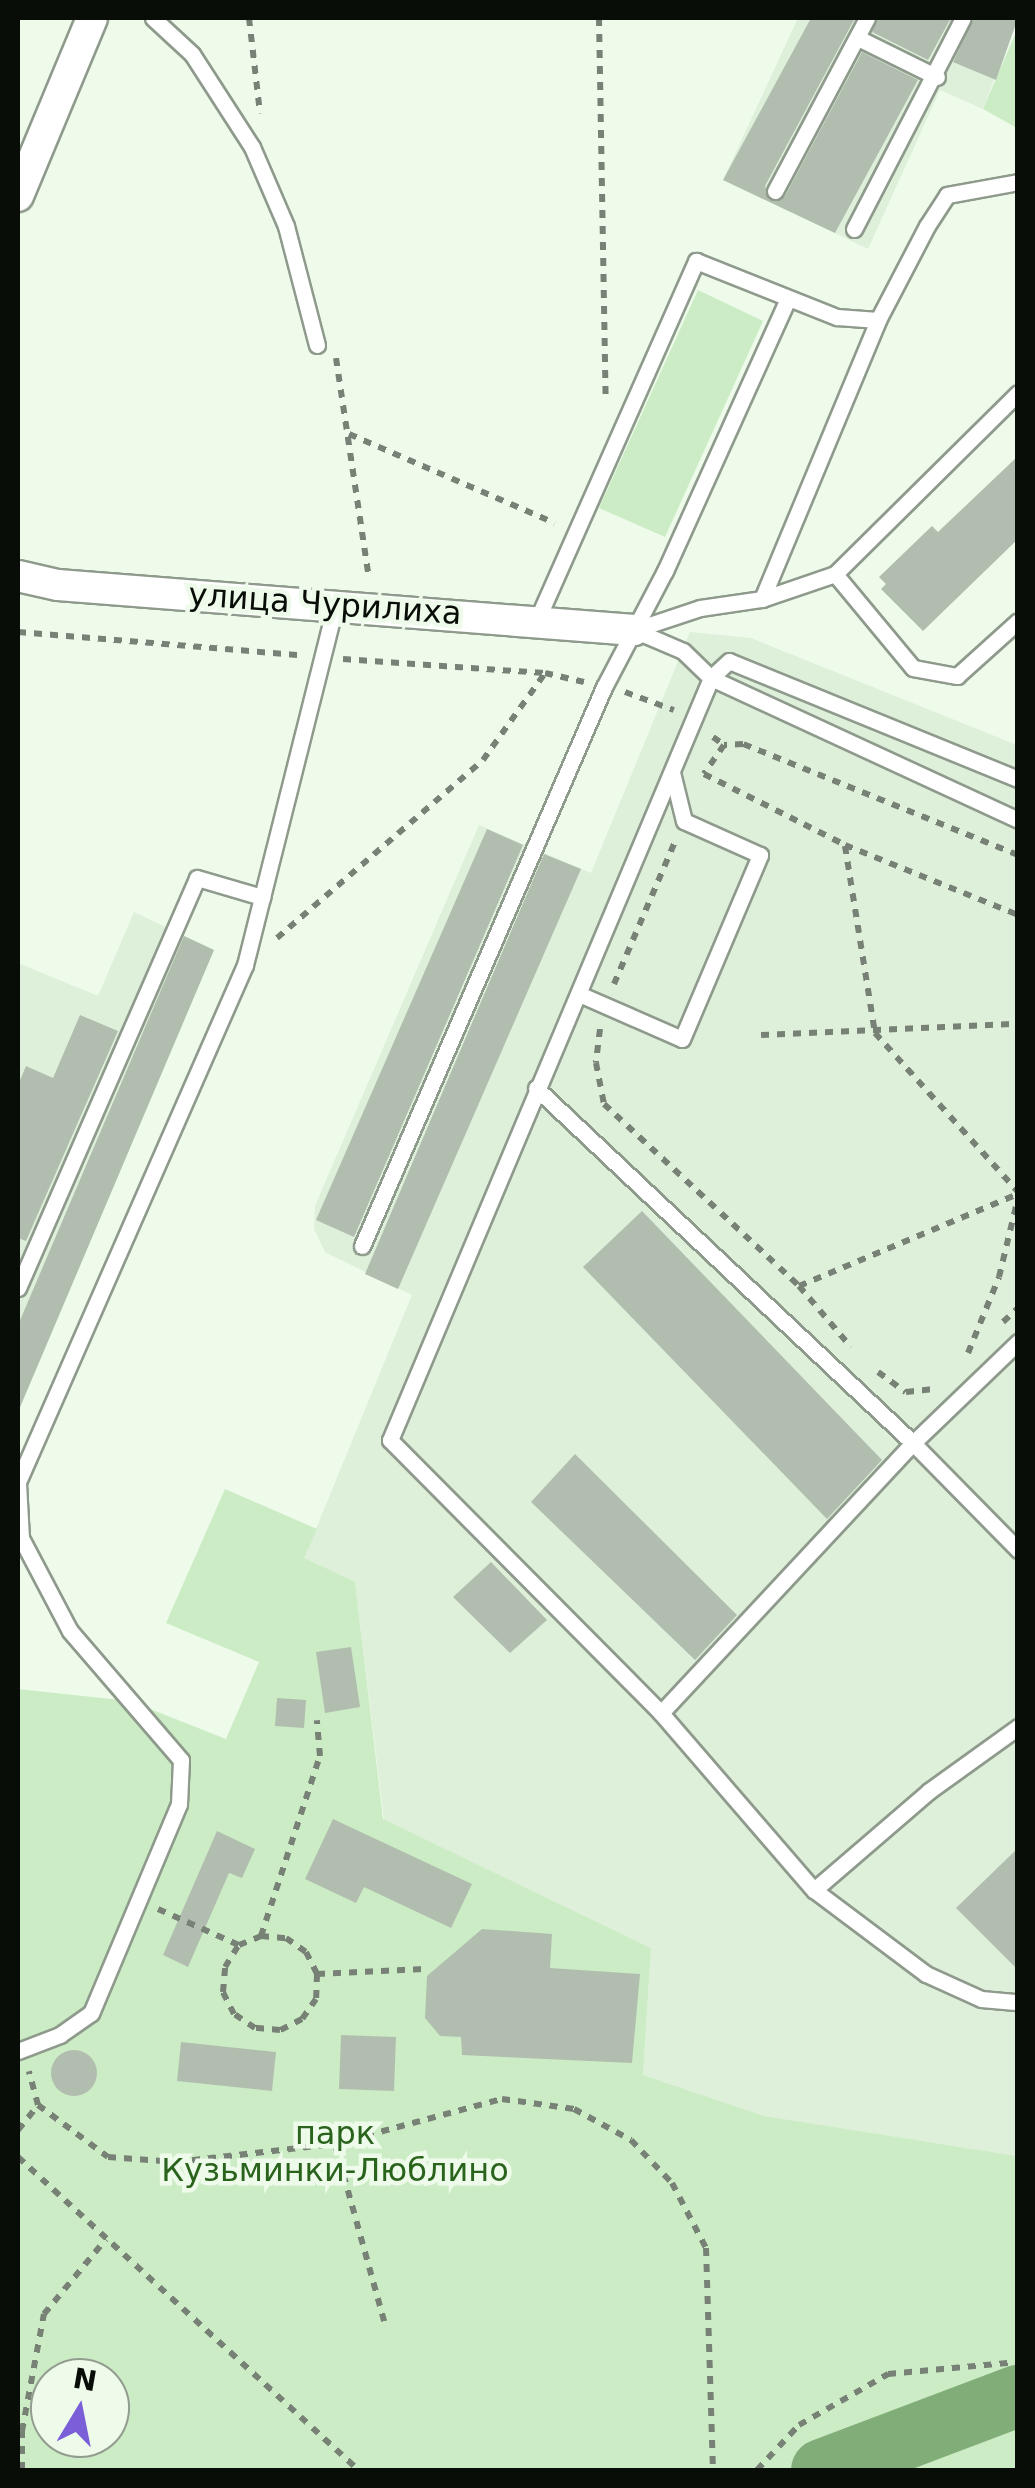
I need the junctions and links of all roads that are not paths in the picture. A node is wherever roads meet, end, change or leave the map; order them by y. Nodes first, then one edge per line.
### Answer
1 (92, 18) edge
2 (153, 18) edge
3 (866, 18) edge
4 (963, 18) edge
5 (858, 38) junction
6 (937, 77) junction
7 (1018, 182) edge
8 (775, 192) dead end
9 (18, 196) edge
10 (854, 229) dead end
11 (787, 301) junction
12 (878, 320) junction
13 (317, 344) dead end
14 (1018, 392) edge
15 (834, 574) junction
16 (18, 576) edge
17 (762, 600) junction
18 (336, 604) junction
19 (537, 620) junction
20 (1018, 620) edge
21 (634, 630) junction
22 (712, 678) junction
23 (672, 771) junction
24 (1018, 779) edge
25 (1018, 820) edge
26 (262, 897) junction
27 (579, 994) junction
28 (536, 1088) junction
29 (362, 1246) dead end
30 (23, 1263) edge
31 (18, 1288) edge
32 (1018, 1342) edge
33 (913, 1443) junction
34 (18, 1483) edge
35 (1018, 1550) edge
36 (661, 1713) junction
37 (1018, 1726) edge
38 (814, 1890) junction
39 (1018, 2002) edge
40 (20, 2051) edge

1 - 9 street
2 - 13 lane
3 - 5 lane
4 - 6 lane
5 - 6 lane
5 - 8 lane
6 - 10 lane
7 - 12 lane
11 - 12 lane
11 - 19 lane
11 - 21 lane
12 - 17 lane
14 - 15 lane
15 - 17 lane
15 - 20 lane
16 - 18 street, улица Чурилиха
17 - 21 lane
18 - 19 street, улица Чурилиха
18 - 26 lane
19 - 21 street, улица Чурилиха
21 - 22 lane
21 - 29 lane
22 - 23 lane
22 - 24 lane
22 - 25 lane
23 - 27 lane
23 - 27 lane
26 - 30 lane
26 - 34 lane
27 - 28 lane
28 - 33 lane
28 - 36 lane
30 - 31 lane
32 - 33 lane
33 - 35 lane
33 - 36 lane
34 - 40 lane
36 - 38 lane
37 - 38 lane
38 - 39 lane

